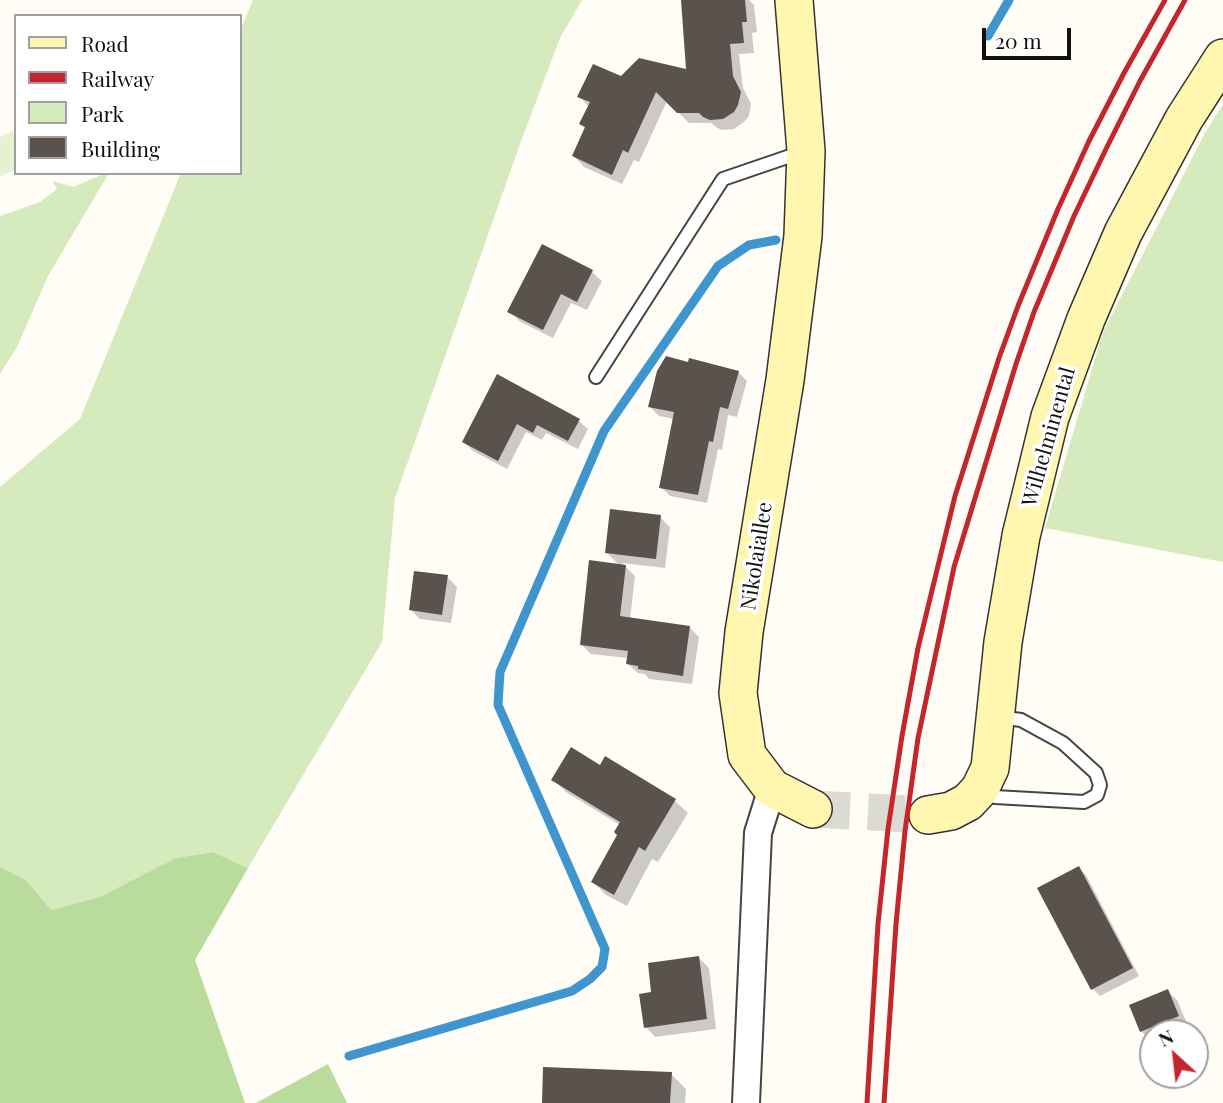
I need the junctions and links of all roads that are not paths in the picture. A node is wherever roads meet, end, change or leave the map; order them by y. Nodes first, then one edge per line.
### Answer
1 (794, 0) edge
2 (1223, 58) edge
3 (806, 151) junction
4 (596, 377) dead end
5 (996, 717) junction
6 (772, 788) junction
7 (980, 789) junction
8 (813, 809) tunnel mouth
9 (928, 815) tunnel mouth
10 (746, 1103) edge

1 - 3 street, Nikolaiallee
2 - 5 street, Wilhelminental
3 - 4 lane
3 - 6 street, Nikolaiallee
5 - 7 street, Wilhelminental
5 - 7 lane
6 - 8 street
6 - 10 street
7 - 9 street

